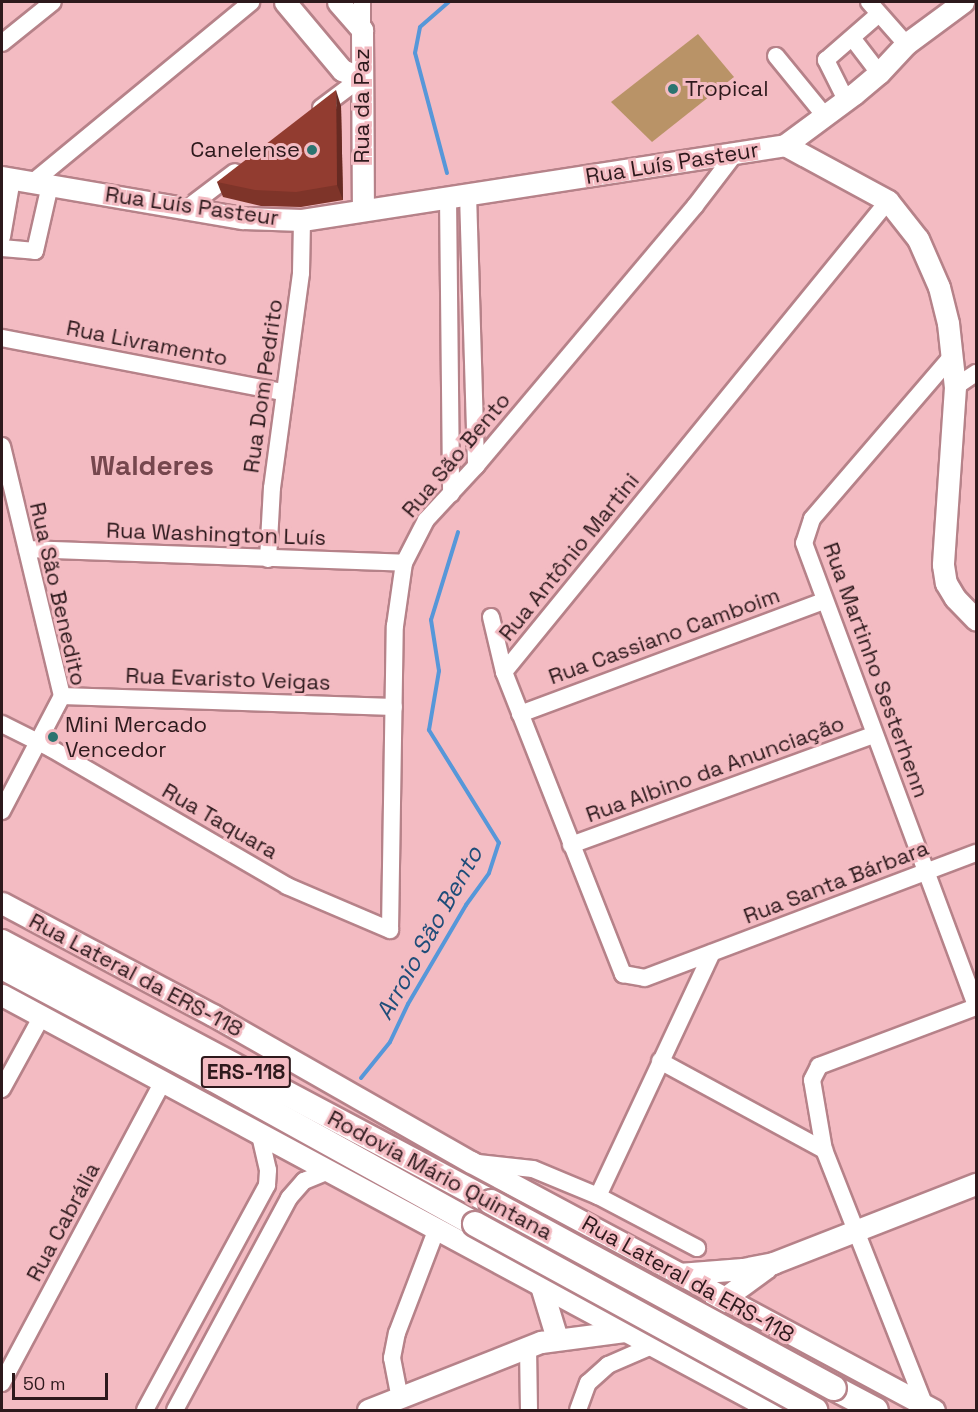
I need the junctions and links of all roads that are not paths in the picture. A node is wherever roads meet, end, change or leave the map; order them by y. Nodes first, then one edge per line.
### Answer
1 (53, 2) edge
2 (251, 2) edge
3 (285, 2) edge
4 (338, 2) edge
5 (362, 2) edge
6 (963, 2) edge
7 (874, 8) edge
8 (362, 30) junction
9 (852, 39) junction
10 (2, 41) edge
11 (906, 44) junction
12 (776, 56) dead end
13 (879, 74) junction
14 (361, 78) junction
15 (846, 100) junction
16 (825, 116) junction
17 (306, 119) edge
18 (785, 145) junction
19 (737, 152) junction
20 (250, 161) edge
21 (7, 178) edge
22 (42, 184) junction
23 (458, 195) junction
24 (888, 201) junction
25 (186, 209) junction
26 (363, 210) junction
27 (302, 220) junction
28 (2, 237) edge
29 (2, 248) edge
30 (2, 338) edge
31 (450, 342) junction
32 (471, 342) junction
33 (952, 356) junction
34 (976, 373) edge
35 (955, 387) junction
36 (283, 392) junction
37 (2, 451) edge
38 (476, 466) junction
39 (451, 494) junction
40 (27, 549) junction
41 (268, 559) junction
42 (404, 563) junction
43 (824, 601) junction
44 (491, 617) dead end
45 (976, 620) edge
46 (504, 672) junction
47 (62, 696) junction
48 (394, 707) junction
49 (520, 714) junction
50 (2, 724) edge
51 (874, 735) junction
52 (36, 741) junction
53 (2, 811) edge
54 (571, 845) junction
55 (976, 853) edge
56 (927, 872) junction
57 (2, 903) edge
58 (390, 930) joint
59 (2, 942) edge
60 (712, 953) junction
61 (2, 967) edge
62 (645, 978) joint
63 (2, 995) edge
64 (976, 1006) edge
65 (42, 1016) junction
66 (660, 1061) junction
67 (163, 1081) junction
68 (2, 1089) edge
69 (260, 1134) junction
70 (824, 1150) junction
71 (471, 1162) junction
72 (329, 1171) junction
73 (976, 1184) edge
74 (598, 1196) junction
75 (554, 1206) junction
76 (437, 1228) junction
77 (855, 1229) junction
78 (237, 1239) junction
79 (697, 1248) dead end
80 (262, 1250) junction
81 (773, 1263) junction
82 (515, 1271) junction
83 (680, 1275) junction
84 (541, 1286) junction
85 (627, 1289) junction
86 (724, 1299) junction
87 (587, 1312) junction
88 (700, 1316) junction
89 (769, 1322) junction
90 (190, 1328) junction
91 (638, 1338) junction
92 (213, 1340) junction
93 (541, 1341) junction
94 (803, 1342) junction
95 (2, 1383) edge
96 (400, 1399) junction
97 (930, 1408) edge
98 (145, 1410) edge
99 (175, 1410) edge
100 (368, 1410) edge
101 (529, 1410) edge
102 (578, 1410) edge
103 (771, 1410) edge
104 (815, 1410) edge
105 (876, 1410) edge

1 - 10 street
2 - 22 street
3 - 14 main road
4 - 8 main road
5 - 8 street, Rua da Paz
6 - 11 main road
7 - 9 street
7 - 11 street
8 - 14 main road, Rua da Paz
9 - 13 street
9 - 15 street
11 - 13 main road
12 - 16 street
13 - 15 main road
14 - 17 street
14 - 26 main road, Rua da Paz
15 - 16 main road
16 - 18 main road
18 - 19 main road, Rua Luís Pasteur
18 - 24 main road, Rua Luís Pasteur
19 - 23 main road, Rua Luís Pasteur
19 - 38 street, Rua São Bento
20 - 25 street
21 - 22 main road, Rua Luís Pasteur
21 - 28 street
22 - 25 main road, Rua Luís Pasteur
22 - 29 street
23 - 26 main road, Rua Luís Pasteur
23 - 31 street
23 - 32 street
24 - 33 main road, Rua Luís Pasteur
24 - 46 street, Rua Antônio Martini
25 - 27 main road, Rua Luís Pasteur
26 - 27 main road, Rua Luís Pasteur
27 - 36 street, Rua Dom Pedrito
30 - 36 street, Rua Livramento
31 - 32 street
31 - 39 street
32 - 38 street
33 - 35 main road, Rua Luís Pasteur
33 - 43 street, Rua Martinho Sesterhenn
34 - 35 street
35 - 45 main road, Rua Luís Pasteur
36 - 41 street, Rua Dom Pedrito
37 - 40 street, Rua São Benedito
38 - 39 street, Rua São Bento
39 - 42 street, Rua São Bento
40 - 41 street, Rua Washington Luís
40 - 47 street, Rua São Benedito
41 - 42 street, Rua Washington Luís
42 - 48 street, Rua São Bento
43 - 49 street, Rua Cassiano Camboim
43 - 51 street, Rua Martinho Sesterhenn
44 - 46 street
46 - 49 street, Rua Antônio Martini
47 - 48 street, Rua Evaristo Veigas
47 - 52 street, Rua São Benedito
48 - 58 street, Rua São Bento
49 - 54 street, Rua Antônio Martini
50 - 52 street, Rua Taquara
51 - 54 street, Rua Albino da Anunciação
51 - 56 street, Rua Martinho Sesterhenn
52 - 53 street, Rua São Benedito
52 - 58 street, Rua Taquara
54 - 62 street, Rua Antônio Martini
55 - 56 street, Rua Santa Bárbara
56 - 60 street, Rua Santa Bárbara
56 - 64 street, Rua Martinho Sesterhenn
57 - 71 main road, Rua Lateral da ERS-118
59 - 105 highway, Rodovia Mário Quintana / ERS-118, bridge
60 - 62 street, Rua Santa Bárbara
60 - 66 street
61 - 104 highway, Rodovia Mário Quintana / ERS-118, bridge
63 - 65 main road
64 - 70 street
65 - 67 main road
65 - 68 street
66 - 70 street
66 - 74 street
67 - 69 main road
67 - 95 street, Rua Cabrália
69 - 72 main road
69 - 78 street
70 - 77 street
71 - 74 street
71 - 75 main road, Rua Lateral da ERS-118
72 - 76 main road
72 - 80 street
73 - 77 main road
74 - 79 street
75 - 82 main road
75 - 83 main road, Rua Lateral da ERS-118
76 - 82 main road
76 - 96 street
77 - 81 main road
77 - 97 street
78 - 80 street
78 - 90 street
80 - 92 street
81 - 83 main road
81 - 86 main road
81 - 89 main road
82 - 84 main road
83 - 85 main road
83 - 86 main road, Rua Lateral da ERS-118
83 - 88 main road
84 - 87 main road
84 - 93 main road
85 - 87 main road
85 - 91 main road
86 - 88 main road
86 - 89 main road, Rua Lateral da ERS-118
87 - 91 main road
87 - 93 main road
88 - 91 main road
89 - 94 main road, Rua Lateral da ERS-118
90 - 92 street
90 - 98 street
91 - 93 main road
91 - 102 street
91 - 103 main road
92 - 99 street
93 - 96 main road
93 - 101 street
94 - 97 main road, Rua Lateral da ERS-118
94 - 103 main road
96 - 100 main road

